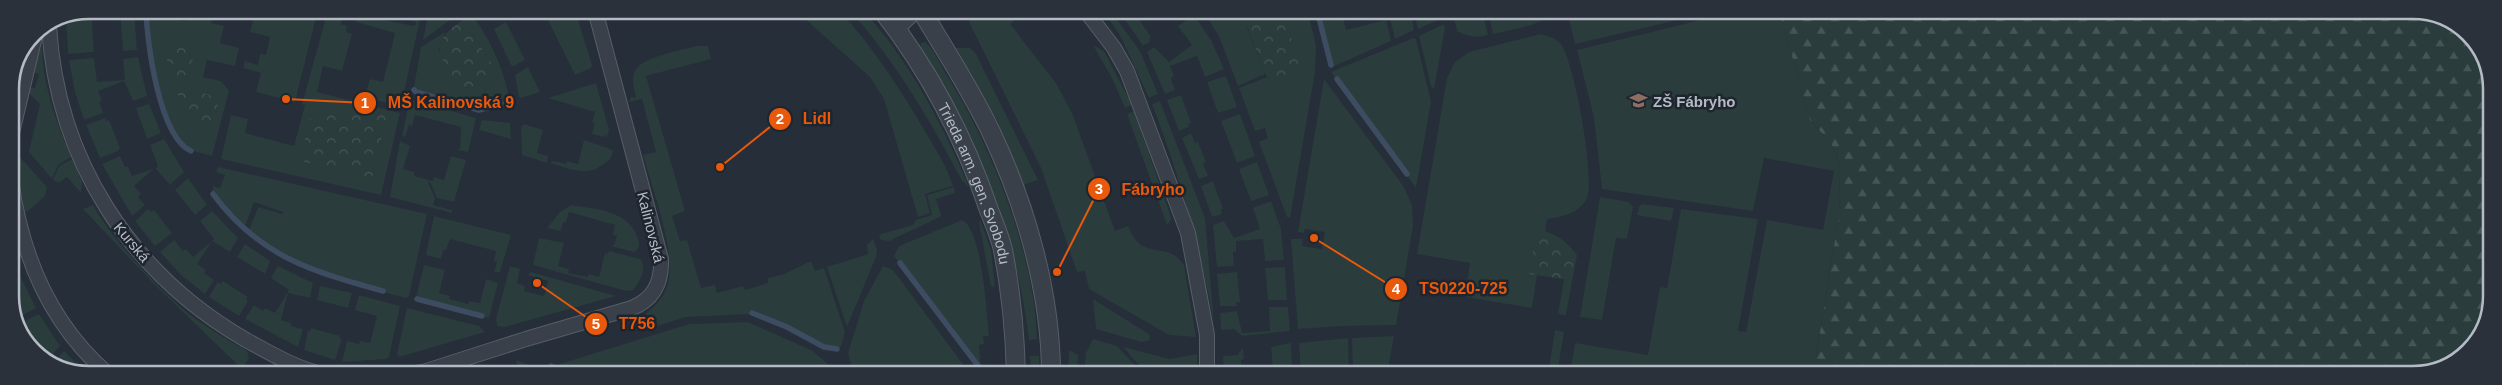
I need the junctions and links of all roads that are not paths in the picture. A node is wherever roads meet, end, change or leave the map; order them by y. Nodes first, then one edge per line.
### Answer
1 (597, 19) edge
2 (889, 19) edge
3 (909, 19) edge
4 (924, 19) edge
5 (1093, 19) edge
6 (51, 30) edge
7 (897, 30) junction
8 (32, 47) edge
9 (19, 101) edge
10 (19, 218) edge
11 (100, 366) edge
12 (302, 366) edge
13 (443, 366) edge
14 (1015, 366) edge
15 (1051, 366) edge
16 (1207, 366) edge

1 - 13 street, Kalinovská
2 - 7 street, Trieda arm. gen. Svobodu
3 - 7 street
4 - 15 street, Trieda arm. gen. Svobodu
5 - 16 street
6 - 12 street, Kurská
7 - 14 street, Trieda arm. gen. Svobodu
8 - 9 street
10 - 11 street

